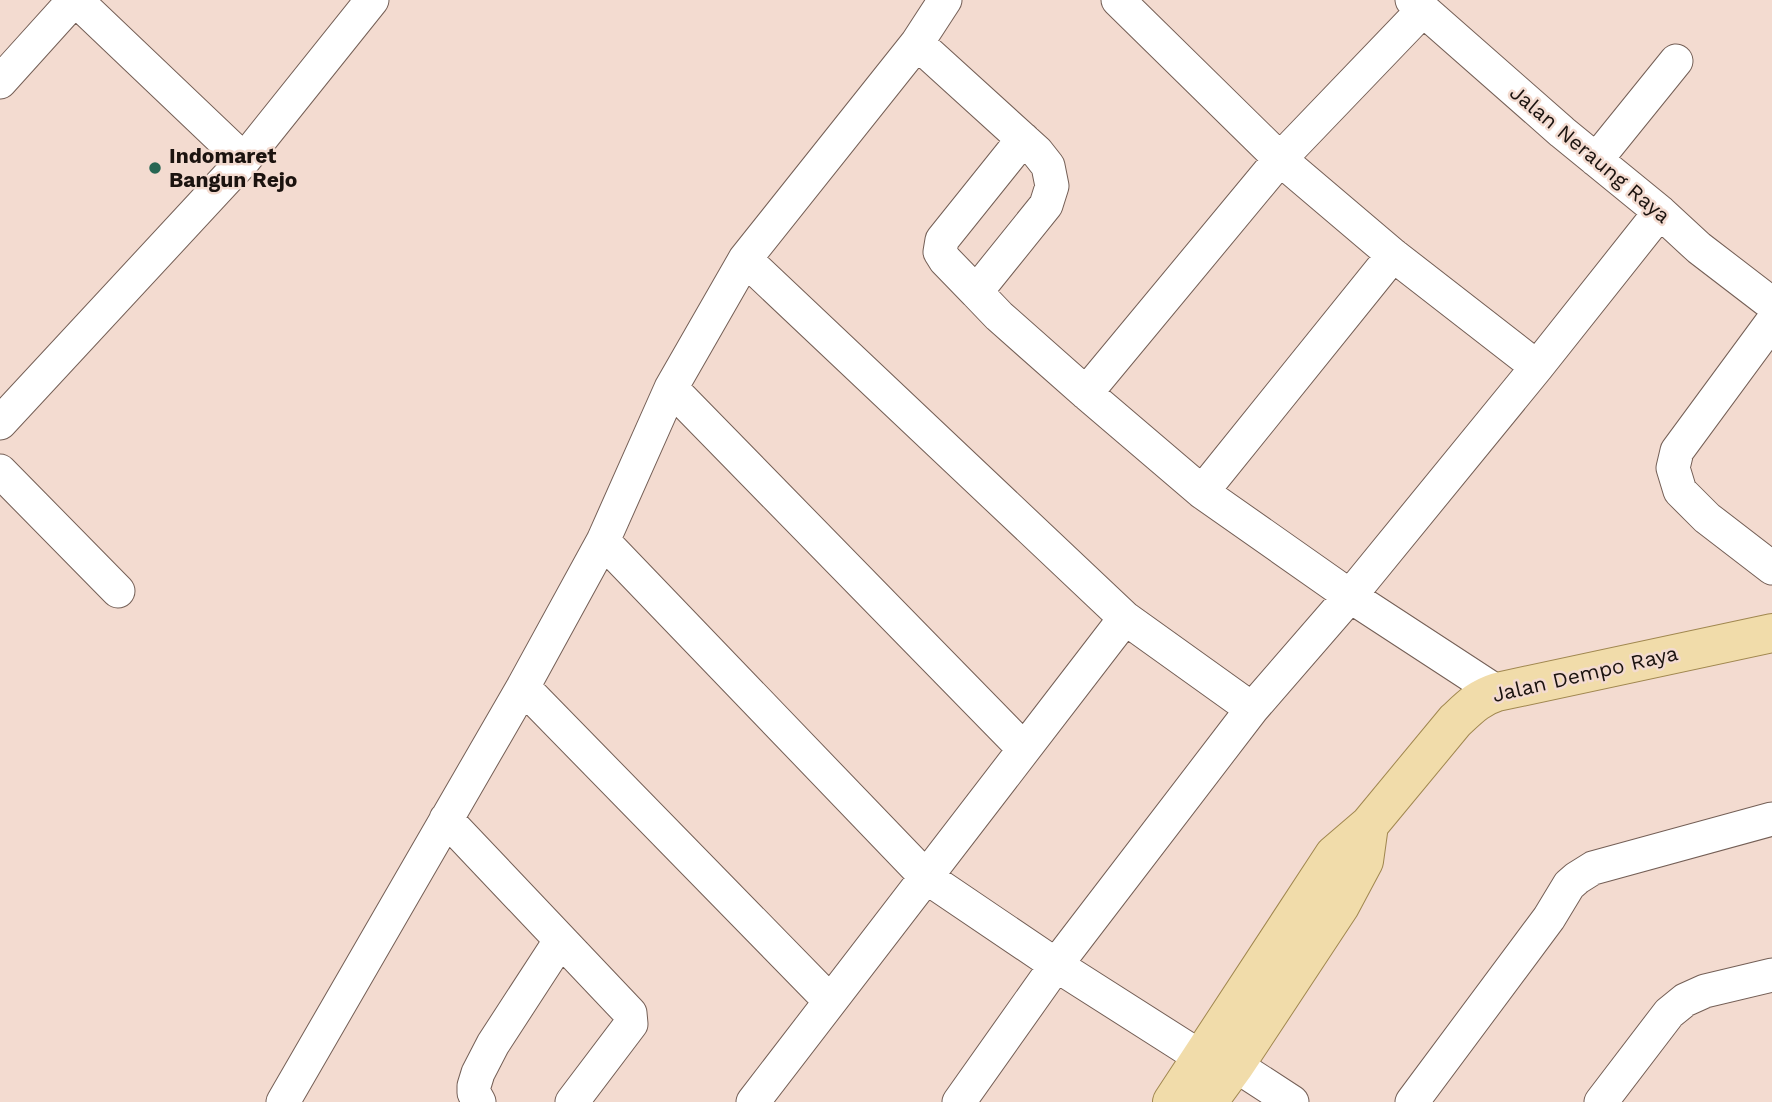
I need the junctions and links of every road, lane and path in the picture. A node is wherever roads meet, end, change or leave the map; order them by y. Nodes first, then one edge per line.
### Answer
1 (75, 0) edge
2 (372, 0) edge
3 (945, 0) edge
4 (1118, 0) edge
5 (1418, 5) edge
6 (917, 43) junction
7 (1676, 61) dead end
8 (0, 82) edge
9 (1023, 139) junction
10 (1280, 159) junction
11 (244, 160) junction
12 (1596, 160) junction
13 (1660, 212) junction
14 (1393, 255) junction
15 (746, 259) junction
16 (975, 292) junction
17 (1772, 304) edge
18 (1772, 322) edge
19 (1537, 367) junction
20 (671, 388) junction
21 (1086, 393) junction
22 (0, 423) edge
23 (0, 471) edge
24 (1202, 492) junction
25 (603, 541) junction
26 (1772, 568) edge
27 (118, 591) dead end
28 (1350, 596) junction
29 (1125, 618) junction
30 (1772, 633) edge
31 (523, 687) junction
32 (1497, 692) junction
33 (1252, 709) junction
34 (1024, 749) junction
35 (446, 818) junction
36 (1772, 819) edge
37 (926, 877) junction
38 (560, 941) junction
39 (1056, 965) junction
40 (1772, 975) edge
41 (830, 1002) junction
42 (1219, 1061) junction
43 (966, 1100) edge
44 (283, 1102) edge
45 (479, 1102) edge
46 (572, 1102) edge
47 (753, 1102) edge
48 (1172, 1102) edge
49 (1208, 1102) edge
50 (1292, 1102) edge
51 (1412, 1102) edge
52 (1601, 1102) edge

1 - 8 street
1 - 11 street
2 - 11 street
3 - 6 street
4 - 10 street
5 - 10 street
5 - 12 street, Jalan Neraung Raya
6 - 9 street
6 - 15 street
7 - 12 street
9 - 16 street
9 - 16 street
10 - 14 street
10 - 21 street
11 - 22 street
12 - 13 street, Jalan Neraung Raya
13 - 17 street, Jalan Neraung Raya
13 - 19 street
14 - 19 street
14 - 24 street
15 - 20 street
15 - 29 street
16 - 21 street
18 - 26 street
19 - 28 street
20 - 25 street
20 - 34 street
21 - 24 street
23 - 27 street
24 - 28 street
25 - 31 street
25 - 37 street
28 - 32 street
28 - 33 street
29 - 33 street
29 - 34 street
30 - 32 main road, Jalan Dempo Raya
31 - 35 street
31 - 41 street
32 - 42 main road, Jalan Dempo Raya
33 - 39 street
34 - 37 street
35 - 38 street
35 - 44 street
36 - 51 street
37 - 39 street
37 - 41 street
38 - 45 street
38 - 46 street
39 - 42 street
39 - 43 street
40 - 52 street
41 - 47 street
42 - 48 main road, Jalan Dempo Raya
42 - 49 main road, Jalan Dempo Raya
42 - 50 street

